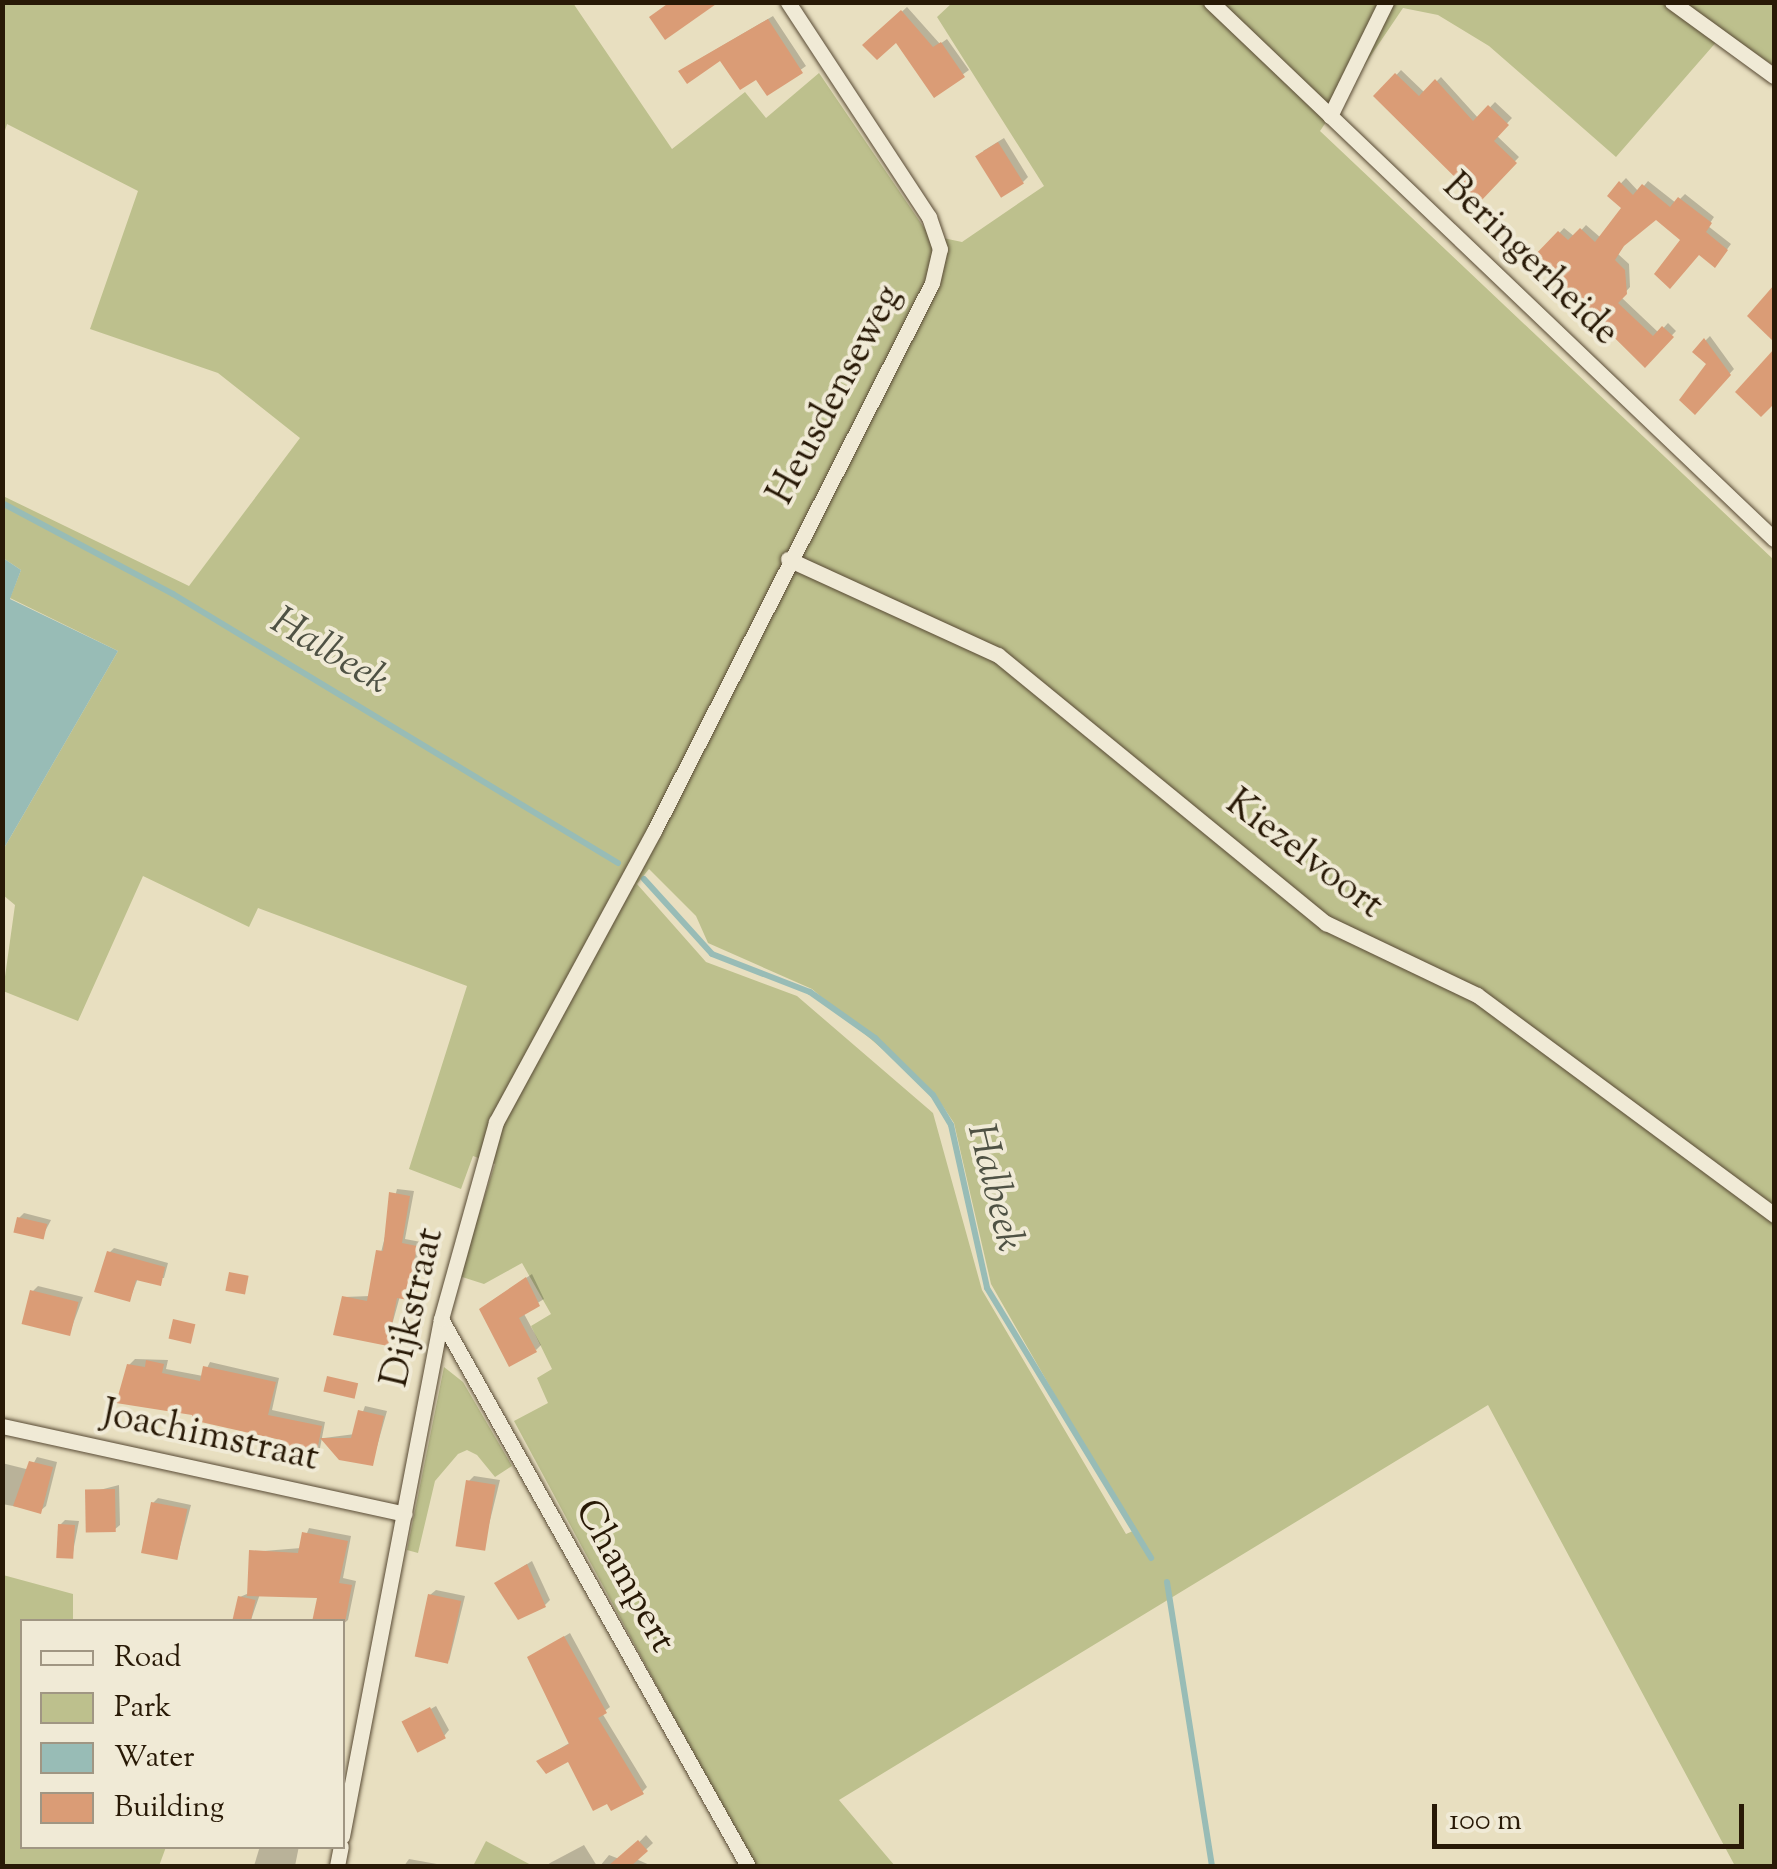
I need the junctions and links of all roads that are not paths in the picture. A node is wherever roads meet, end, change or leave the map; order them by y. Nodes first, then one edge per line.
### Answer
1 (788, 2) edge
2 (1211, 2) edge
3 (1386, 2) edge
4 (1672, 2) edge
5 (1774, 76) edge
6 (1330, 116) junction
7 (1774, 540) edge
8 (788, 559) junction
9 (654, 832) joint
10 (1774, 1215) edge
11 (442, 1319) junction
12 (2, 1426) edge
13 (404, 1514) junction
14 (345, 1820) edge
15 (748, 1866) edge

1 - 8 street, Heusdenseweg
2 - 6 street, Beringerheide
3 - 6 street
4 - 5 street
6 - 7 street, Beringerheide
8 - 9 street, Heusdenseweg
8 - 10 street, Kiezelvoort
9 - 11 street, Dijkstraat
11 - 13 street, Dijkstraat
11 - 15 street, Champert
12 - 13 street, Joachimstraat
13 - 14 street, Dijkstraat

